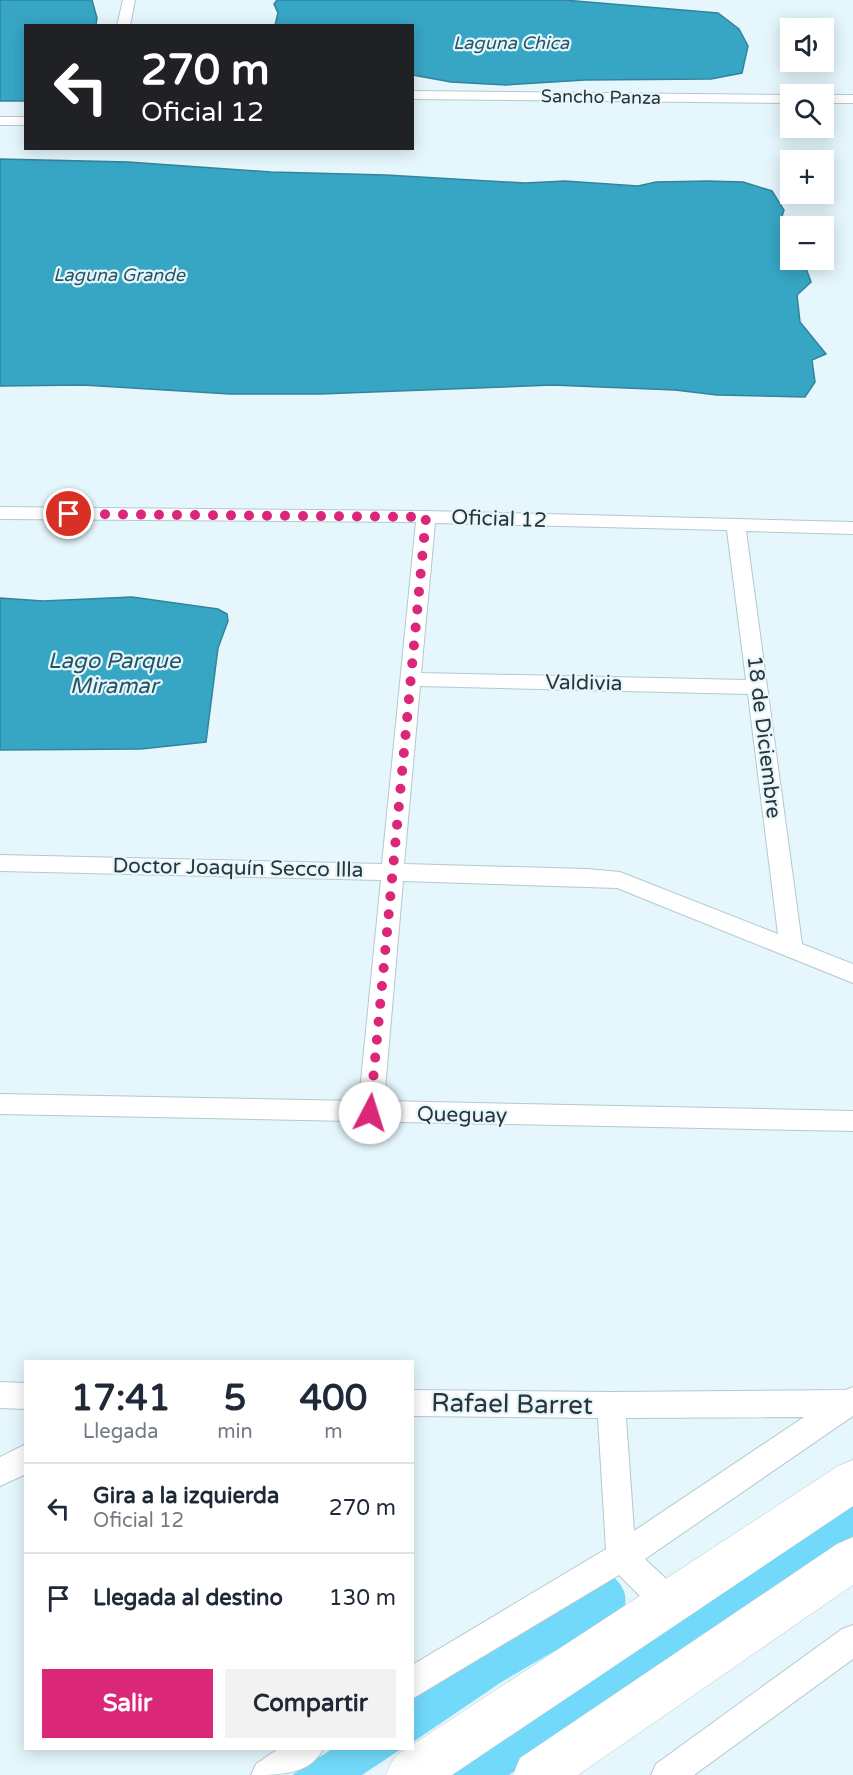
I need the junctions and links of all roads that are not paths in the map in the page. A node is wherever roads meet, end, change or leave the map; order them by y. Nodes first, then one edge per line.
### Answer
1 (129, 0) edge
2 (123, 24) edge
3 (414, 95) edge
4 (780, 99) edge
5 (834, 99) edge
6 (853, 99) edge
7 (0, 121) edge
8 (24, 121) edge
9 (0, 513) edge
10 (426, 517) junction
11 (736, 526) junction
12 (853, 528) edge
13 (411, 679) junction
14 (757, 687) junction
15 (0, 863) edge
16 (392, 872) junction
17 (791, 948) junction
18 (853, 974) edge
19 (0, 1104) edge
20 (370, 1113) junction
21 (853, 1121) edge
22 (0, 1395) edge
23 (24, 1396) edge
24 (851, 1401) edge
25 (414, 1403) edge
26 (610, 1405) junction
27 (24, 1459) edge
28 (0, 1472) edge
29 (853, 1481) edge
30 (621, 1557) junction
31 (853, 1559) edge
32 (669, 1603) junction
33 (853, 1640) edge
34 (414, 1682) edge
35 (305, 1750) edge
36 (267, 1775) edge
37 (410, 1775) edge
38 (537, 1775) edge
39 (667, 1775) edge

1 - 2 street
3 - 4 street, Sancho Panza
5 - 6 street
7 - 8 street
9 - 10 street, Oficial 12
10 - 11 street, Oficial 12
10 - 13 street
11 - 12 street, Oficial 12
11 - 14 street, 18 de Diciembre
13 - 14 street, Valdivia
13 - 16 street
14 - 17 street, 18 de Diciembre
15 - 16 street, Doctor Joaquín Secco Illa
16 - 17 street, Doctor Joaquín Secco Illa
16 - 20 street
17 - 18 street, Doctor Joaquín Secco Illa
19 - 20 street, Queguay
20 - 21 street, Queguay
22 - 23 street
24 - 26 street, Rafael Barret
24 - 30 street
25 - 26 street, Rafael Barret
26 - 30 street
27 - 28 street
29 - 32 highway
30 - 32 street
30 - 34 street
31 - 38 highway
32 - 37 highway
33 - 39 street
35 - 36 street

